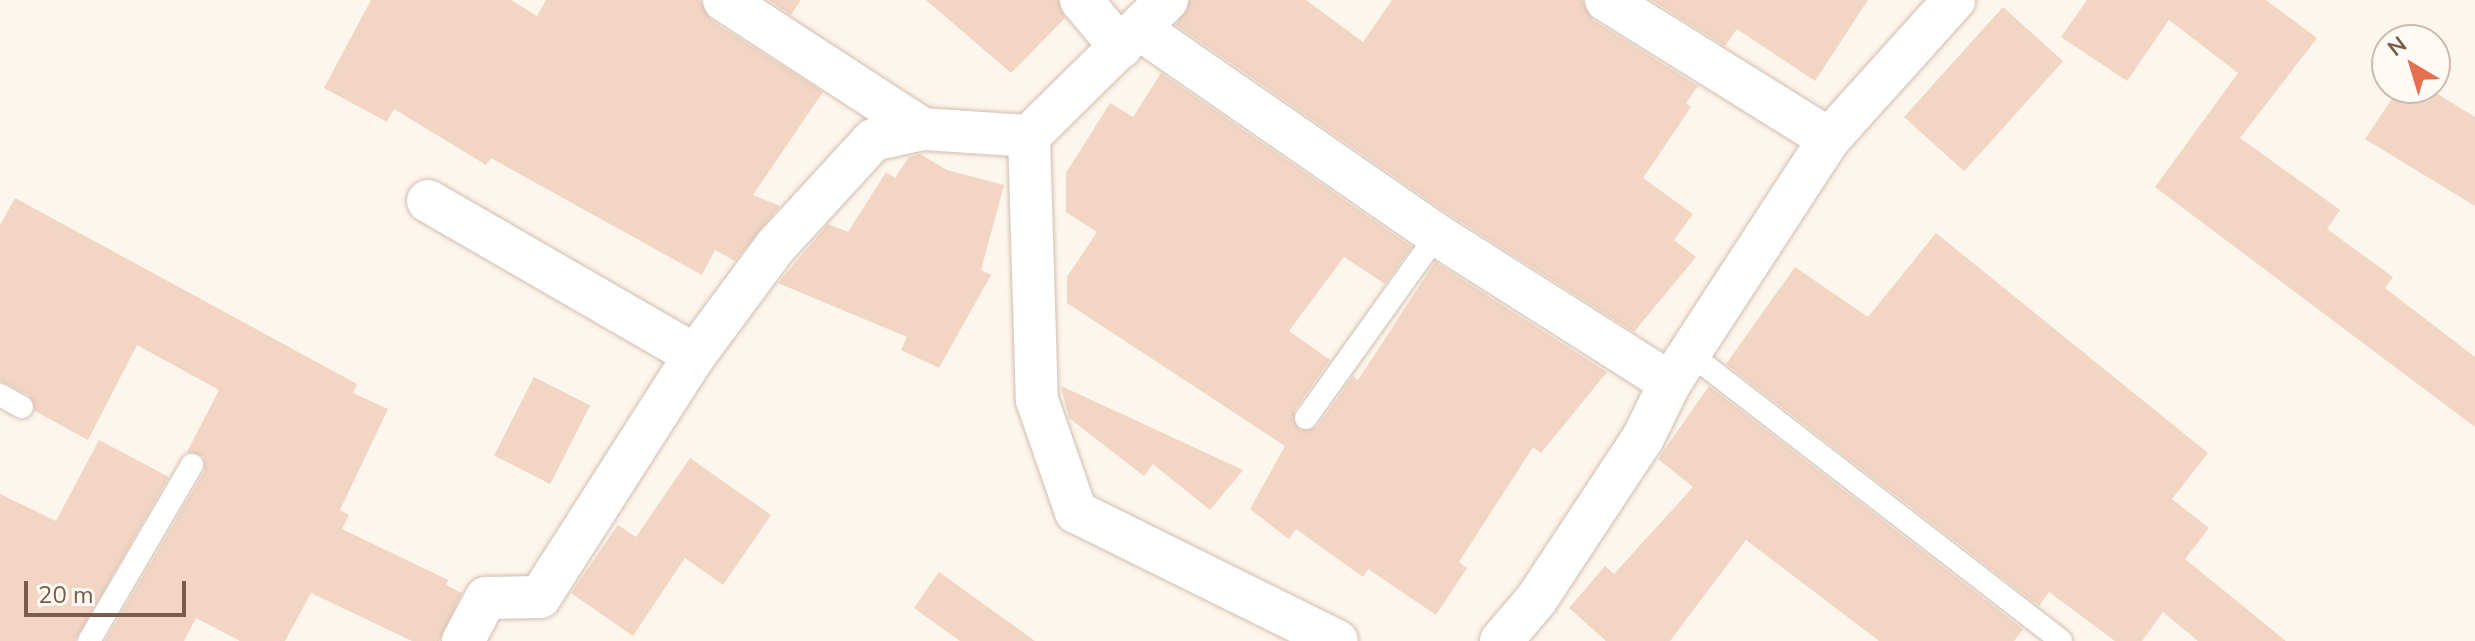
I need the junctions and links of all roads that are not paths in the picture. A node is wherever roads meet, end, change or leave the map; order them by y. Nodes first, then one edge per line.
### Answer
1 (724, 0) edge
2 (1081, 0) edge
3 (1606, 0) edge
4 (1954, 0) edge
5 (1143, 26) edge
6 (923, 129) junction
7 (1029, 136) junction
8 (1829, 139) junction
9 (428, 201) dead end
10 (1437, 235) junction
11 (695, 355) junction
12 (1679, 368) junction
13 (0, 395) edge
14 (22, 407) dead end
15 (1306, 418) dead end
16 (192, 465) dead end
17 (89, 641) edge
18 (463, 641) edge
19 (1337, 641) edge
20 (1501, 641) edge
21 (2061, 641) edge

1 - 6 street
2 - 5 street
3 - 8 street
4 - 8 street
5 - 7 street
5 - 10 street
6 - 7 street
6 - 11 street
7 - 19 street
8 - 12 street
9 - 11 street
10 - 12 street
10 - 15 lane
11 - 18 street
12 - 20 street
12 - 21 lane
13 - 14 lane
16 - 17 lane

